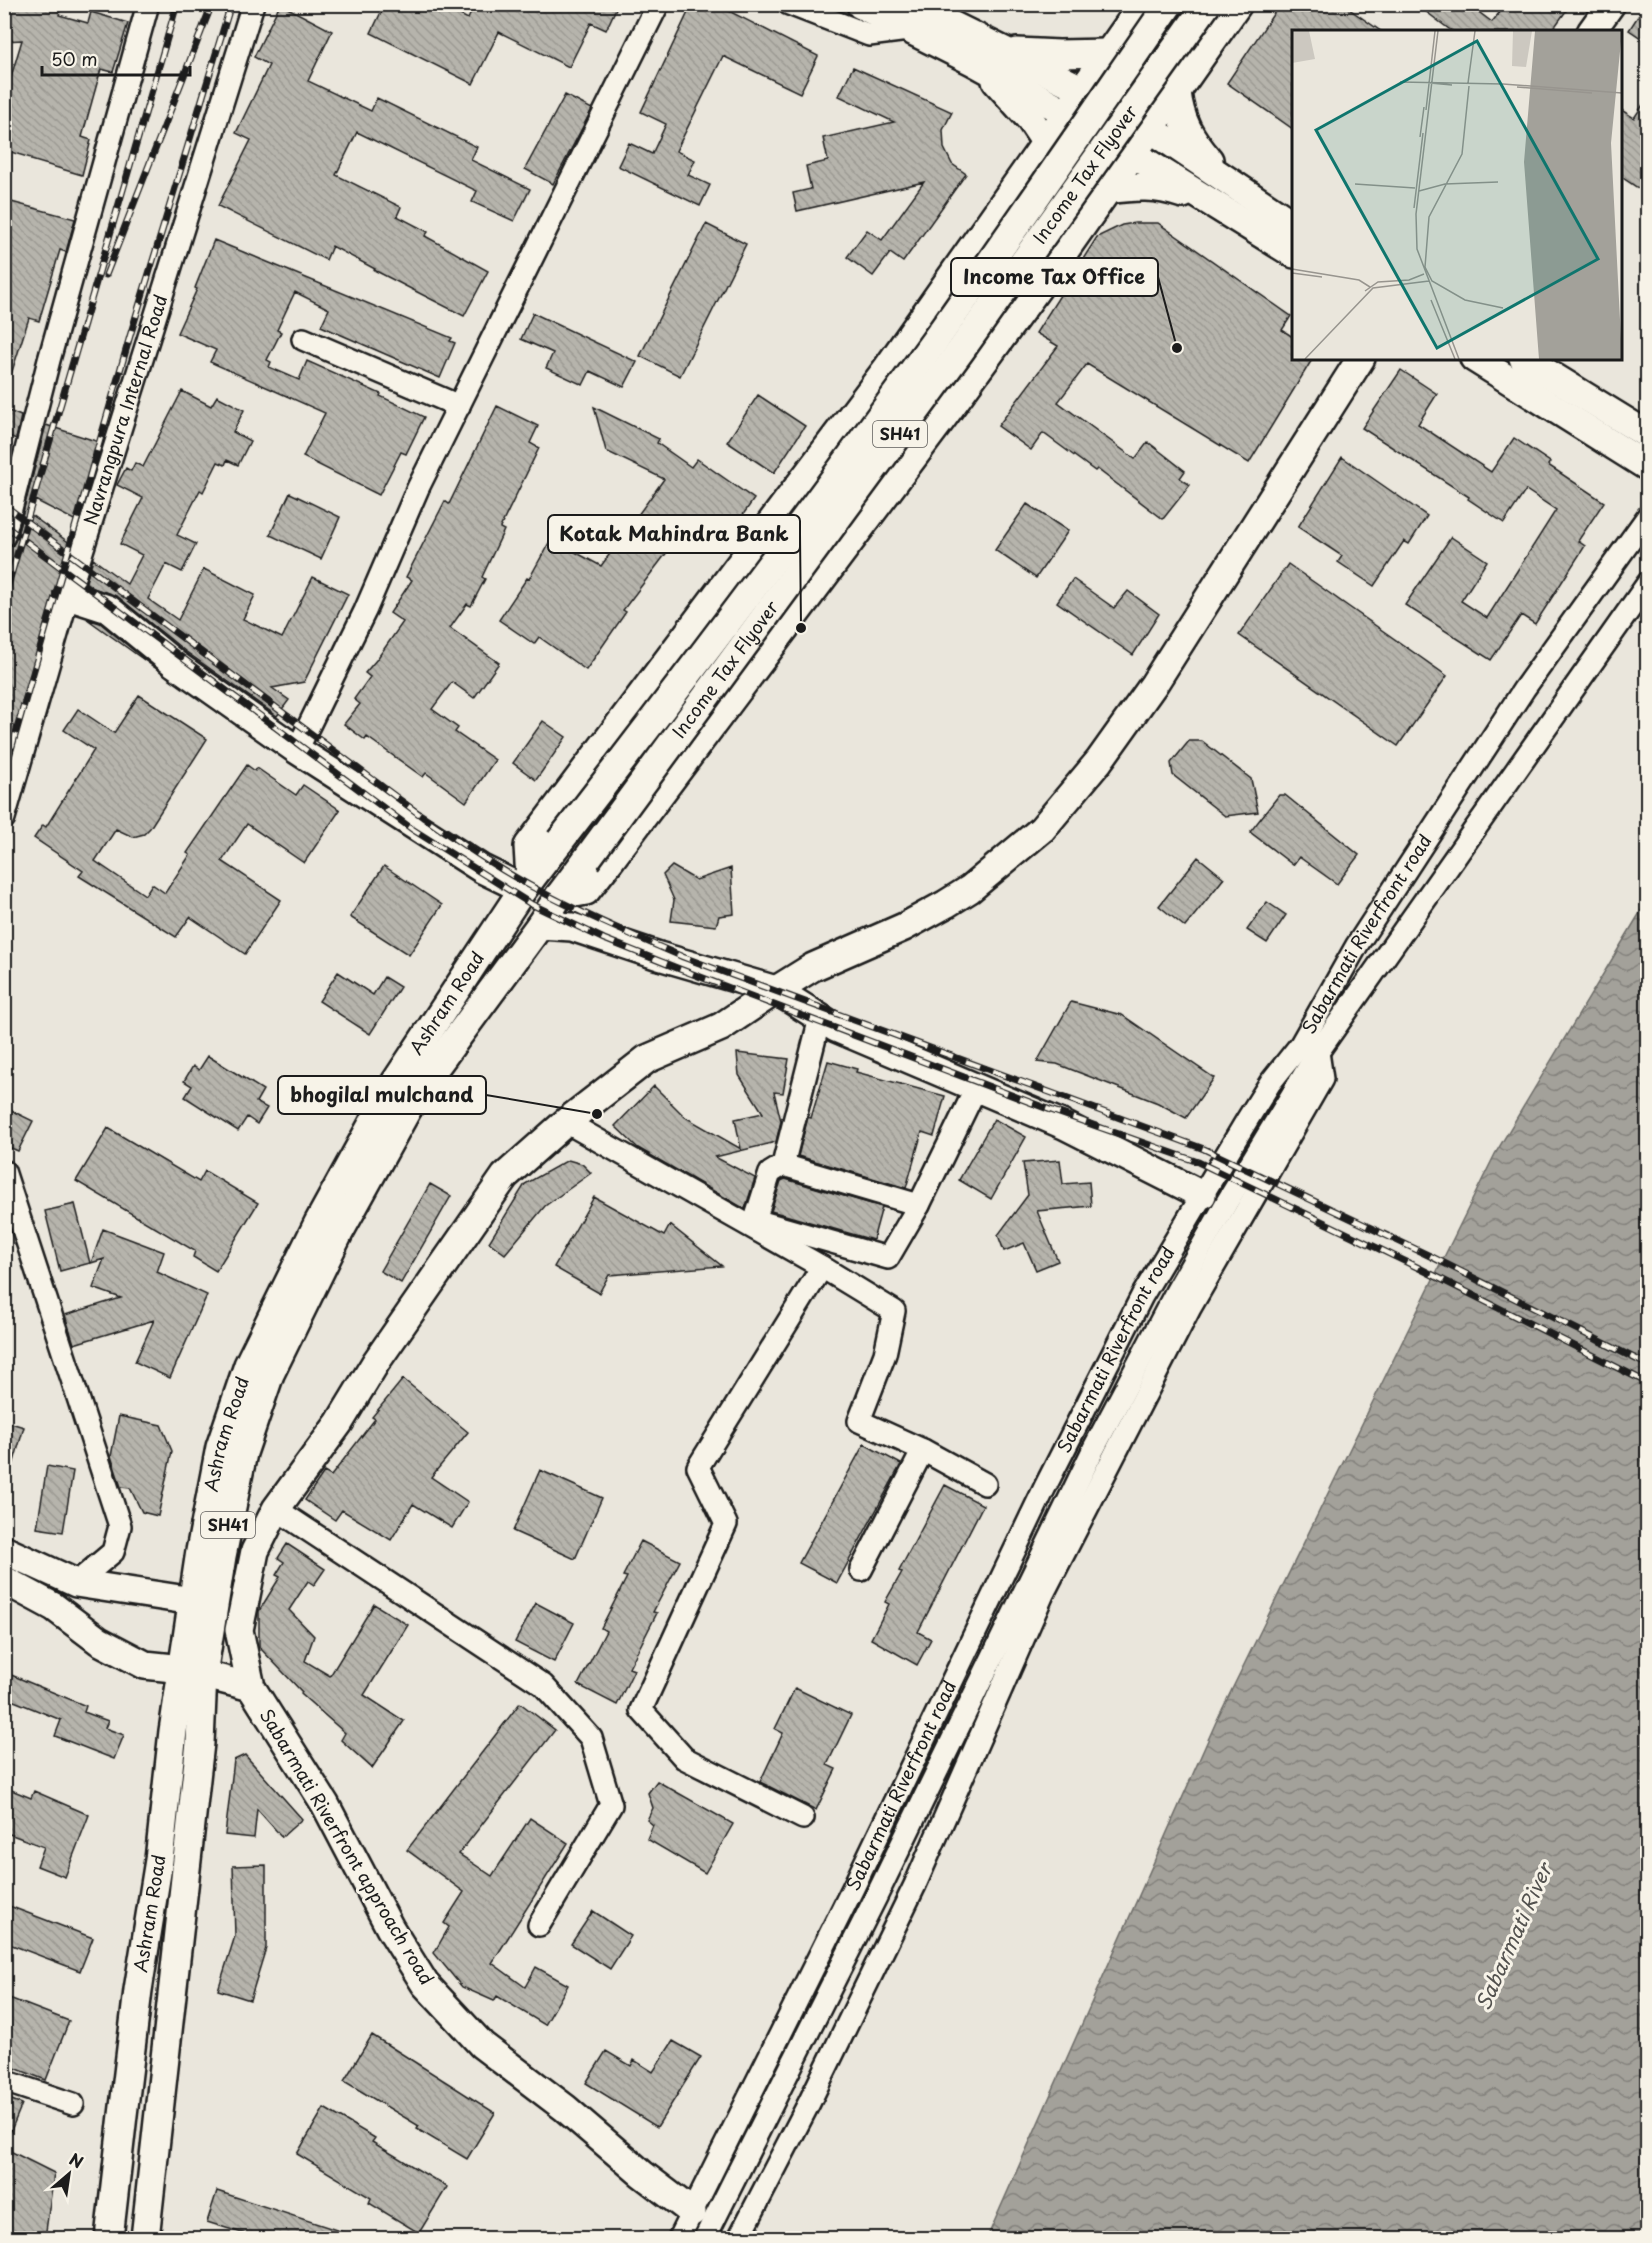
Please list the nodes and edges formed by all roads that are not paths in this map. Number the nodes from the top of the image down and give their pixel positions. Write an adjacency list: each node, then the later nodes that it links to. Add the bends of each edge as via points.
1 (148, 4): 34 (street)
2 (253, 4): 36 (street, Navrangpura Internal Road)
3 (658, 4): 30 (street)
4 (789, 4): 11 (street, via 869,35)
5 (1143, 4): 13 (main road)
6 (1169, 4): 39 (main road, Income Tax Flyover, bridge, via 850,458)
7 (1207, 4): 40 (main road, Income Tax Flyover / SH41, bridge, via 961,350)
8 (1238, 4): 16 (main road)
9 (1611, 4): 12 (main road)
10 (861, 5): 11 (main road)
11 (915, 13): 14 (main road)
12 (1592, 30)
13 (1108, 54): 14 (main road); 15 (main road)
14 (993, 59): 15 (main road); 17 (main road); 19 (main road)
15 (1084, 89): 17 (main road); 18 (main road)
16 (1177, 92): 18 (main road); 21 (main road, via 1181,118 1191,137)
17 (1067, 113): 19 (main road); 20 (main road)
18 (1150, 130): 20 (main road); 21 (main road)
19 (1046, 143): 39 (main road, via 888,367 528,846)
20 (1133, 154): 22 (main road); 23 (main road)
21 (1225, 178): 24 (main road)
22 (1108, 190): 23 (main road, via 1148,185); 40 (main road, via 942,419 586,891)
23 (1212, 204): 25 (main road)
24 (1292, 224)
25 (1292, 253)
26 (303, 339): 30 (street)
27 (1360, 360): 42 (main road, via 1154,684 1099,761 1042,829 970,889 904,927 813,967)
28 (1477, 360): 32 (main road)
29 (1526, 360): 31 (main road)
30 (459, 406): 37 (street)
31 (1647, 435)
32 (1647, 467)
33 (1647, 516): 49 (street, Sabarmati Riverfront road, via 1504,719 1357,945 1301,1044 1270,1083)
34 (6, 529)
35 (1647, 583): 44 (street, Sabarmati Riverfront road)
36 (69, 596): 37 (main road, via 108,609 176,664); 38 (street, Navrangpura Internal Road)
37 (297, 750): 39 (main road, via 482,869)
38 (4, 818)
39 (526, 885): 59 (main road, Ashram Road, via 396,1081 318,1223 248,1365 220,1447)
40 (559, 896): 41 (main road, Ashram Road / SH41)
41 (540, 926): 42 (main road, via 572,927); 59 (main road, Ashram Road / SH41, via 417,1092 339,1233 270,1374 243,1453)
42 (776, 990): 43 (main road); 46 (main road, via 721,1028 647,1059)
43 (820, 1018): 45 (main road); 47 (street)
44 (1318, 1052): 66 (street, Sabarmati Riverfront road, via 1170,1302 1094,1448); 67 (street, via 1323,1080 1190,1308 1043,1594 915,1885)
45 (976, 1088): 49 (main road, via 1064,1125); 50 (street)
46 (566, 1122): 51 (street); 54 (main road, via 505,1176 382,1353 339,1423)
47 (783, 1166): 50 (street); 50 (street, via 770,1173 755,1220 888,1258)
48 (4, 1171): 58 (street, via 120,1526 113,1552)
49 (1202, 1195): 69 (street, Sabarmati Riverfront road, via 1142,1296 1074,1428 853,1888)
50 (919, 1205)
51 (822, 1267): 52 (street, via 894,1311 885,1354 859,1421); 63 (street, via 698,1467 726,1524 641,1710 684,1758)
52 (923, 1450): 53 (street); 56 (street)
53 (985, 1484)
54 (276, 1509): 60 (main road, via 255,1551); 64 (street, via 543,1685 591,1738 611,1805)
55 (4, 1550): 58 (main road)
56 (861, 1570)
57 (4, 1580): 61 (main road, via 54,1607 99,1641 145,1665)
58 (76, 1583): 59 (main road)
59 (204, 1601): 60 (main road); 61 (main road, Ashram Road)
60 (243, 1606): 62 (main road, via 239,1630)
61 (193, 1671): 62 (main road); 70 (main road, Ashram Road, via 173,1731); 71 (main road, Ashram Road, via 200,1743)
62 (251, 1687): 69 (main road, Sabarmati Riverfront approach road, via 325,1804 390,1928 425,1984 482,2045 566,2108)
63 (803, 1818)
64 (539, 1925)
65 (4, 2081): 68 (street)
66 (781, 2088): 67 (street); 69 (street, Sabarmati Riverfront road)
67 (809, 2103): 73 (street)
68 (73, 2104)
69 (703, 2225): 72 (street, Sabarmati Riverfront road)
70 (109, 2238)
71 (145, 2238)
72 (679, 2238)
73 (739, 2238)

